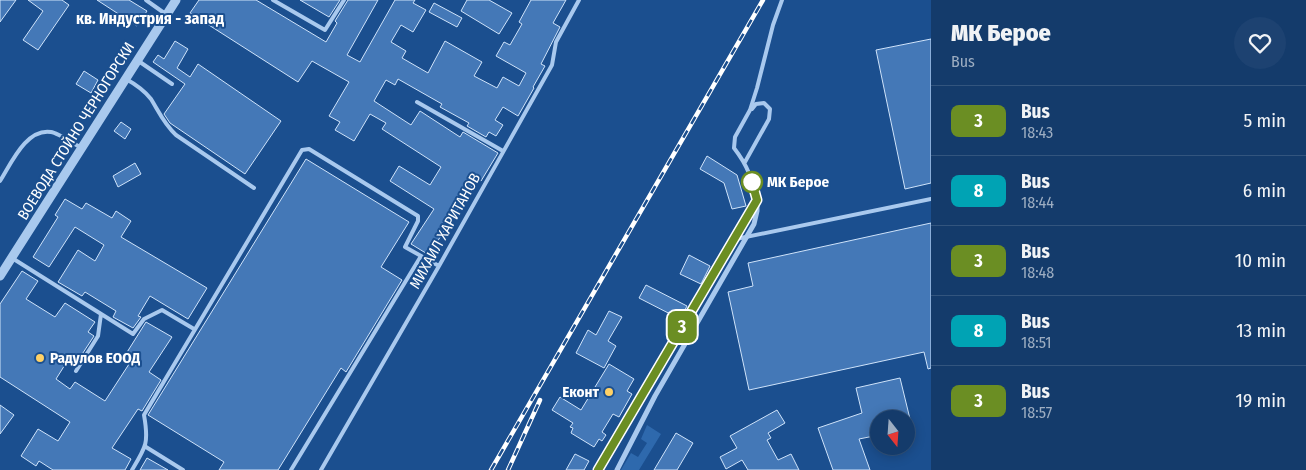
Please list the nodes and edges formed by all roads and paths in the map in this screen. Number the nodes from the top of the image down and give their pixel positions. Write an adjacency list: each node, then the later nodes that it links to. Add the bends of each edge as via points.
1 (146, 0): 7 (lane)
2 (176, 0): 7 (street, ВОЕВОДА СТОЙНО ЧЕРНОГОРСКИ)
3 (273, 0): 4 (lane, via 325,30)
4 (344, 0)
5 (579, 0): 14 (lane, МИХАИЛ ХАРИТАНОВ, via 556,42 552,64)
6 (782, 0): 12 (lane)
7 (167, 15): 8 (street, ВОЕВОДА СТОЙНО ЧЕРНОГОРСКИ)
8 (137, 60): 9 (street, ВОЕВОДА СТОЙНО ЧЕРНОГОРСКИ); 10 (lane)
9 (126, 78): 13 (street, ВОЕВОДА СТОЙНО ЧЕРНОГОРСКИ); 17 (lane, via 150,98 167,127 176,135)
10 (172, 84)
11 (417, 102): 14 (lane)
12 (750, 110): 15 (lane, via 735,137 734,148); 15 (lane, via 756,104 764,103 770,109 769,119)
13 (82, 148): 16 (lane, via 52,132 39,132 27,140); 23 (street, ВОЕВОДА СТОЙНО ЧЕРНОГОРСКИ)
14 (503, 151): 24 (lane, МИХАИЛ ХАРИТАНОВ)
15 (745, 162): 19 (lane)
16 (0, 181)
17 (254, 188)
18 (931, 199): 20 (lane)
19 (757, 200): 20 (street, via 754,224); 21 (street)
20 (746, 237): 21 (lane); 30 (street)
21 (736, 239): 29 (street)
22 (421, 256): 24 (lane); 27 (lane, via 405,247 418,216 306,148); 35 (lane)
23 (12, 258): 25 (street, ВОЕВОДА СТОЙНО ЧЕРНОГОРСКИ); 26 (lane)
24 (439, 266): 36 (lane, МИХАИЛ ХАРИТАНОВ)
25 (0, 276)
26 (101, 314): 27 (lane, via 133,334 144,318 162,310); 28 (lane, via 98,336)
27 (194, 329): 31 (lane, via 144,415)
28 (76, 372)
29 (644, 391): 30 (street); 32 (street)
30 (655, 396): 37 (street)
31 (146, 447): 33 (lane); 34 (lane)
32 (599, 469)
33 (132, 470)
34 (183, 470)
35 (291, 470)
36 (321, 470)
37 (616, 470)

